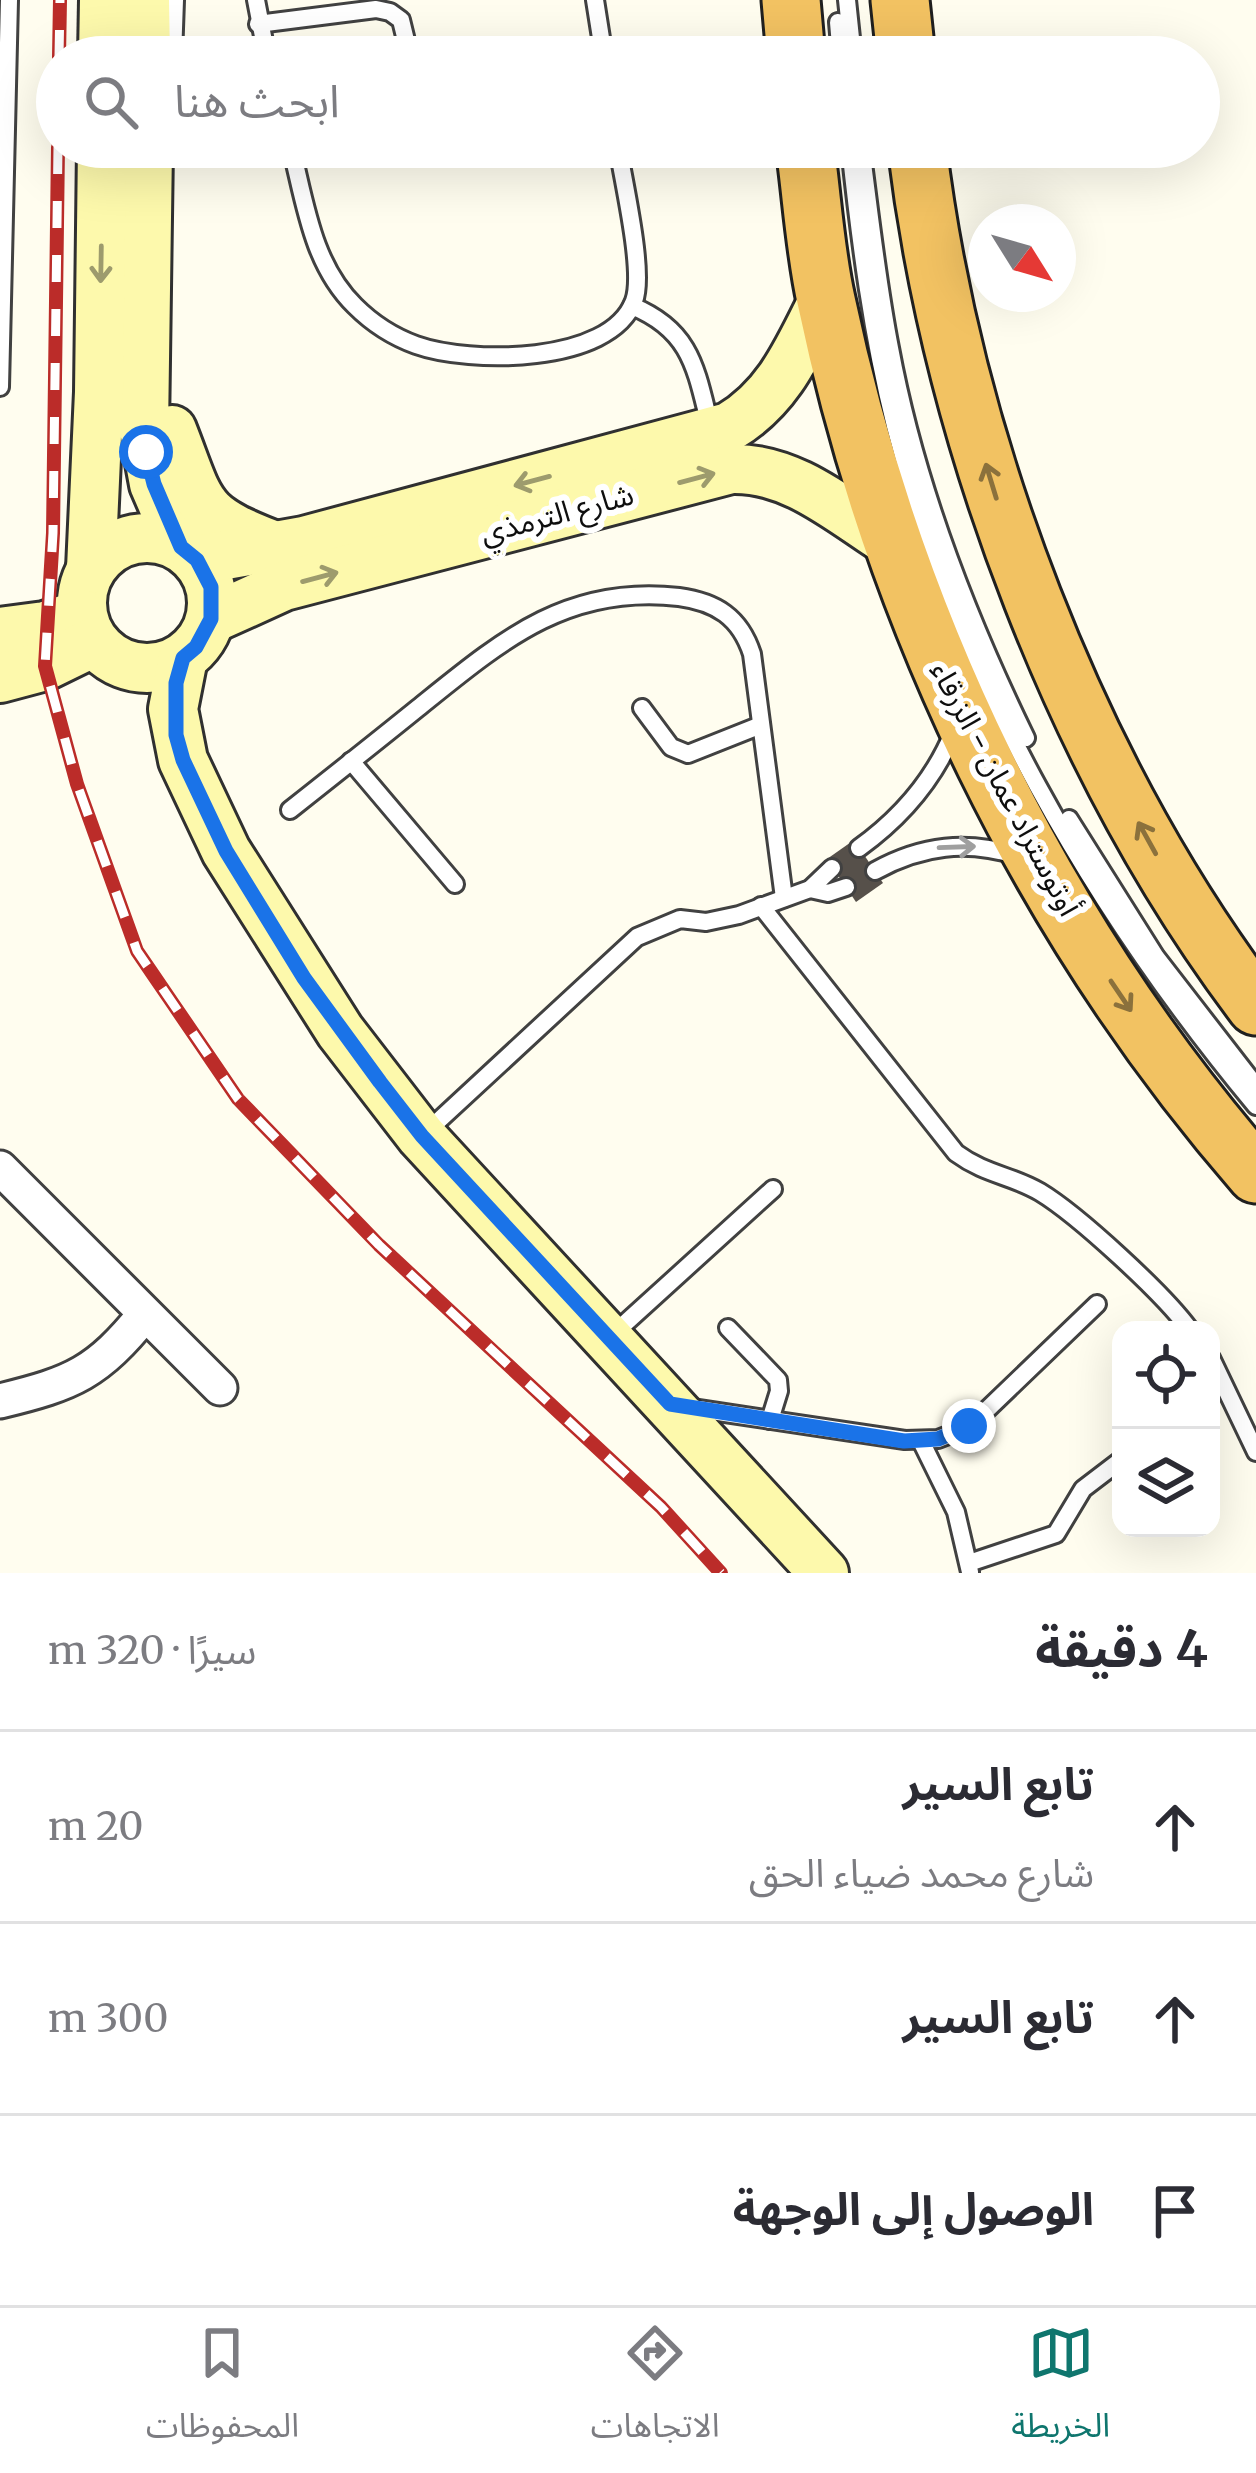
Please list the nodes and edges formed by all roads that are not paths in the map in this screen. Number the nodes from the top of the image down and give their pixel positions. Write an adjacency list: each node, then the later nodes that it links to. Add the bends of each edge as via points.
1 (9, 0): 33 (lane)
2 (104, 0): 12 (main road)
3 (145, 0): 13 (main road)
4 (175, 0): 14 (lane)
5 (256, 0): 11 (lane)
6 (596, 0): 17 (lane)
7 (791, 0): 18 (highway)
8 (836, 0): 19 (lane)
9 (847, 0): 20 (lane)
10 (900, 0): 21 (highway)
11 (258, 24): 15 (lane); 16 (lane, via 383,10 401,20)
12 (103, 36)
13 (146, 36)
14 (174, 36)
15 (261, 36)
16 (405, 36)
17 (601, 36)
18 (794, 36)
19 (839, 36)
20 (851, 36)
21 (904, 36)
22 (134, 168): 39 (main road, one-way to 39, via 99,392)
23 (138, 168): 32 (main road)
24 (296, 168): 31 (lane, via 327,270 356,307 394,335 439,351 535,355 605,332)
25 (621, 168): 31 (lane, via 638,278)
26 (808, 168): 30 (highway, أوتوستراد عمان - الزرقاء)
27 (852, 168): 60 (lane, via 891,410 966,636 1099,895)
28 (864, 168): 59 (lane, via 890,350 933,511 980,636 1111,890)
29 (921, 168): 58 (highway, one-way to 29, via 1133,812 1029,588 952,341)
30 (825, 297): 34 (main road, شارع الترمذي, via 772,393); 35 (highway, أوتوستراد عمان - الزرقاء)
31 (632, 306): 34 (lane, via 686,345)
32 (143, 377): 36 (main road, via 203,505 237,532); 37 (main road, via 149,469)
33 (0, 387)
34 (712, 434): 36 (main road, شارع الترمذي, one-way to 36)
35 (893, 544): 38 (main road, شارع الترمذي, one-way to 35, via 284,586 731,470 790,479); 44 (highway, أوتوستراد عمان - الزرقاء)
36 (278, 547): 37 (main road, شارع الترمذي)
37 (189, 553): 38 (main road, via 211,587); 39 (main road, via 165,540 132,539 102,556)
38 (211, 619): 41 (main road)
39 (97, 622): 40 (main road); 41 (main road, via 153,668); 42 (main road, via 45,666); 46 (main road)
40 (0, 632)
41 (183, 658): 46 (main road, via 173,709)
42 (0, 678)
43 (642, 708): 45 (lane, via 671,747 688,754)
44 (961, 713): 49 (lane, via 929,779); 50 (highway, أوتوستراد عمان - الزرقاء)
45 (761, 725): 47 (lane, via 752,654 731,617 706,602 636,595 581,603 530,624); 56 (lane)
46 (183, 760): 61 (main road, via 226,851 304,978)
47 (351, 761): 48 (lane); 53 (lane)
48 (290, 811)
49 (859, 848)
50 (1040, 866): 52 (lane, one-way to 50, via 957,845); 63 (highway, أوتوستراد عمان - الزرقاء, one-way to 63, via 1164,1060)
51 (832, 868): 55 (lane)
52 (875, 871)
53 (455, 884)
54 (846, 887): 55 (lane)
55 (810, 889): 56 (lane)
56 (784, 898): 57 (lane)
57 (761, 906): 61 (lane, via 717,921 664,922 637,937); 67 (lane, via 956,1153 1067,1210)
58 (1256, 1006)
59 (1256, 1086)
60 (1256, 1106)
61 (422, 1136): 69 (main road)
62 (0, 1168): 66 (street)
63 (1256, 1174)
64 (773, 1189): 69 (lane)
65 (1097, 1304): 75 (lane, via 983,1417)
66 (146, 1314): 71 (street); 72 (street, via 82,1376)
67 (1181, 1321)
68 (728, 1328): 74 (lane, via 778,1380)
69 (609, 1337): 73 (main road)
70 (1220, 1377): 76 (lane)
71 (220, 1388)
72 (0, 1401)
73 (670, 1404): 74 (lane); 79 (main road)
74 (770, 1420): 75 (lane)
75 (921, 1442): 78 (lane, via 956,1512)
76 (1256, 1452)
77 (1112, 1467): 78 (lane, via 1082,1489 1056,1534)
78 (969, 1568)
79 (824, 1573)

